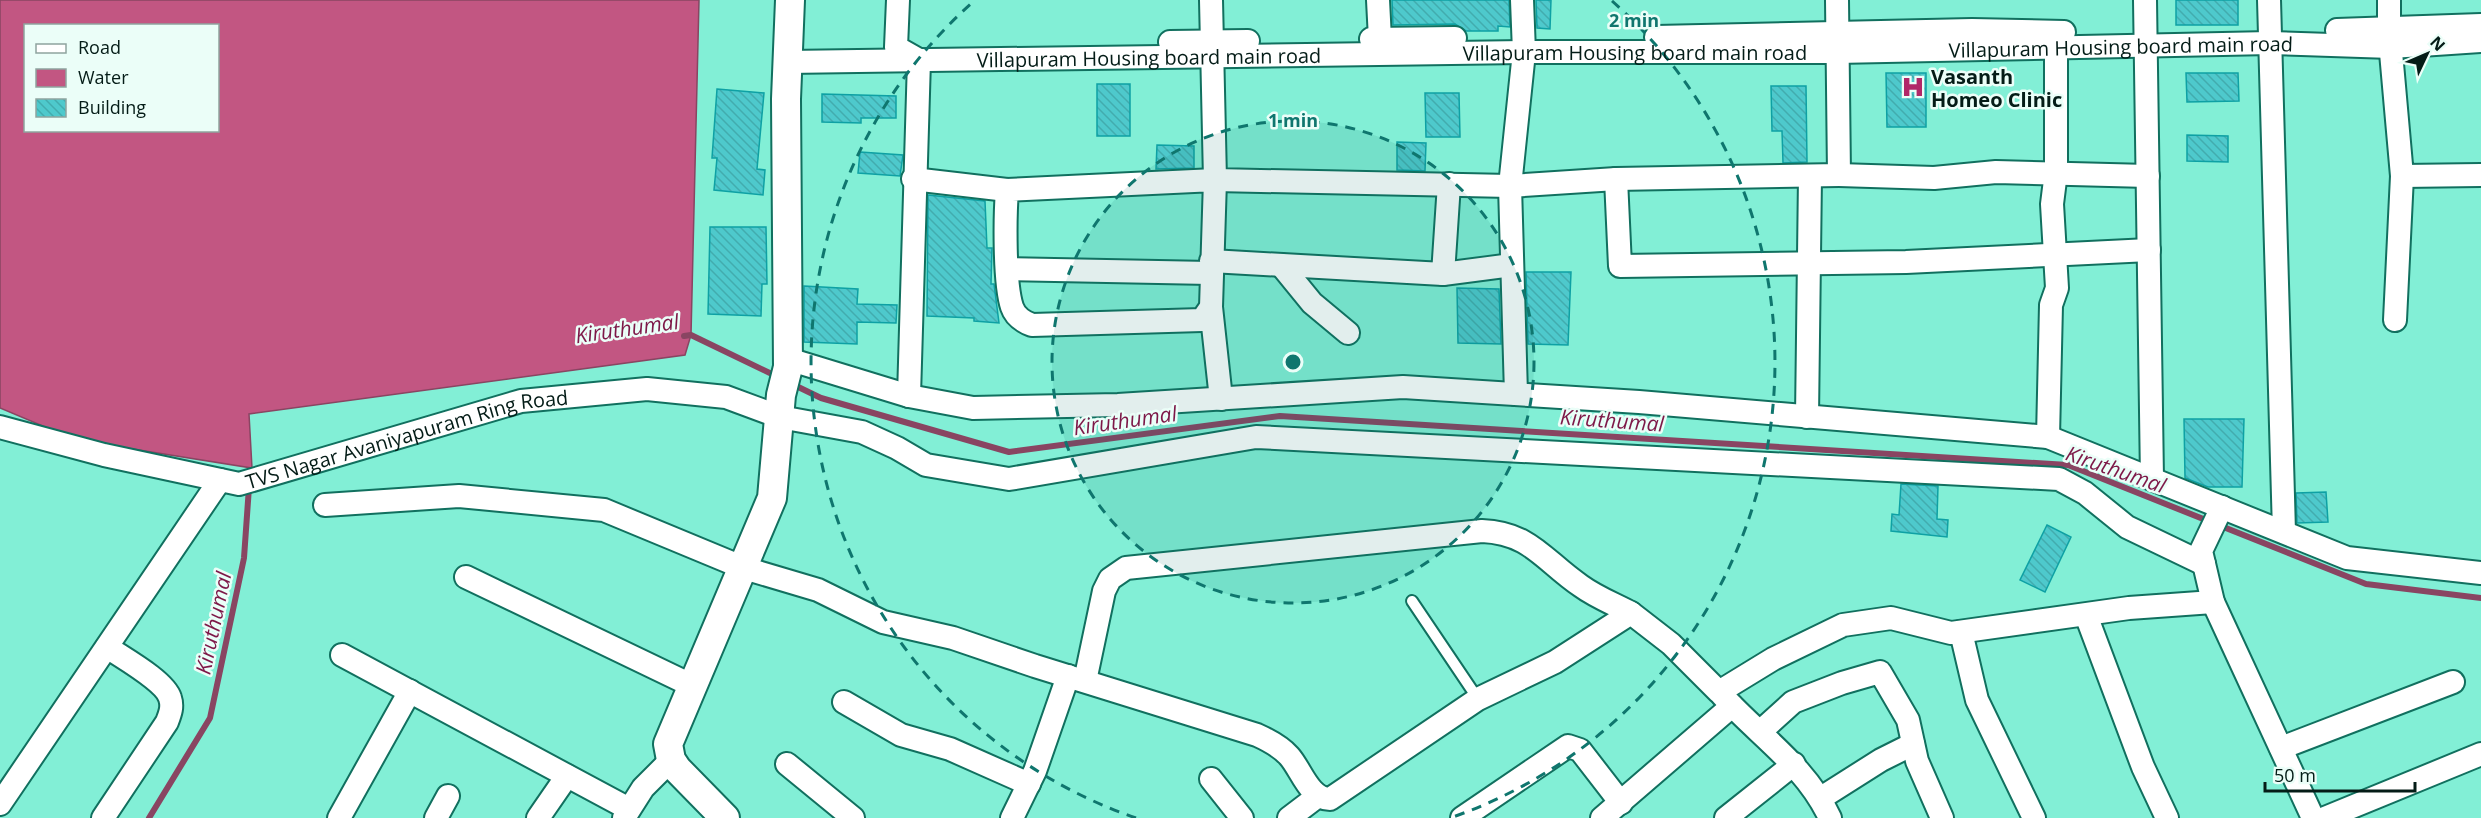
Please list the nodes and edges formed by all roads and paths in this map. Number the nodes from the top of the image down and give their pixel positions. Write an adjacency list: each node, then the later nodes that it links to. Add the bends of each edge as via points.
1 (790, 0): 21 (street)
2 (898, 0): 18 (street)
3 (1211, 0): 20 (street)
4 (1378, 0): 14 (street)
5 (1522, 0): 17 (street)
6 (1837, 0): 16 (street)
7 (2145, 0): 11 (street)
8 (2269, 0): 12 (street)
9 (2390, 0): 13 (street)
10 (2481, 25): 13 (street)
11 (2146, 37): 12 (street, Villapuram Housing board main road); 16 (street, Villapuram Housing board main road, via 1972,30); 19 (street, Villapuram Housing board main road); 27 (street)
12 (2270, 37): 13 (street, Villapuram Housing board main road); 58 (street)
13 (2390, 38): 15 (street, Villapuram Housing board main road); 28 (street)
14 (1380, 39): 17 (street, Villapuram Housing board main road); 20 (street, Villapuram Housing board main road)
15 (2481, 41)
16 (1838, 42): 17 (street, Villapuram Housing board main road); 19 (street, Villapuram Housing board main road); 24 (street)
17 (1523, 46): 20 (street, Villapuram Housing board main road); 33 (street)
18 (896, 47): 20 (street, Villapuram Housing board main road); 21 (street, Villapuram Housing board main road); 22 (street)
19 (2056, 47): 23 (street)
20 (1212, 48): 22 (street, Villapuram Housing board main road); 31 (street)
21 (788, 54): 22 (street, Villapuram Housing board main road); 46 (street)
22 (919, 60): 29 (street)
23 (2056, 172): 24 (street, via 1934,178); 27 (street); 36 (street, via 2052,204)
24 (1839, 175): 26 (street)
25 (2481, 175): 28 (street)
26 (1810, 176): 30 (street); 37 (street)
27 (2148, 176): 35 (street)
28 (2402, 176): 44 (street)
29 (913, 179): 34 (street); 48 (street)
30 (1616, 179): 33 (street); 37 (street, via 1620,266)
31 (1215, 180): 32 (street); 34 (street); 40 (street)
32 (1449, 184): 33 (street); 42 (street)
33 (1510, 186): 39 (street)
34 (1007, 190): 41 (street)
35 (2148, 250): 36 (street); 54 (street)
36 (2054, 255): 37 (street); 53 (street, via 2057,288 2051,305)
37 (1808, 263): 51 (street)
38 (1281, 265): 40 (street); 42 (street); 45 (street, via 1312,303)
39 (1512, 265): 42 (street); 47 (street)
40 (1211, 267): 41 (street); 43 (street)
41 (1008, 269): 43 (street, via 1012,307 1023,322 1032,325 1196,322)
42 (1443, 274)
43 (1211, 307): 49 (street)
44 (2395, 320)
45 (1348, 333)
46 (788, 363): 48 (street); 50 (street)
47 (1516, 394): 49 (street, via 1403,387); 51 (street)
48 (909, 396): 49 (street, via 973,408)
49 (1221, 399)
50 (781, 406): 55 (street, TVS Nagar Avaniyapuram Ring Road, via 647,389 521,401); 59 (street, TVS Nagar Avaniyapuram Ring Road, via 862,432 926,465 1009,479 1256,437 2059,478 2127,526); 60 (street, via 772,498)
51 (1807, 417): 53 (street)
52 (0, 427): 55 (street, TVS Nagar Avaniyapuram Ring Road, via 104,455)
53 (2048, 437): 54 (street)
54 (2152, 479): 57 (street)
55 (238, 482): 68 (street)
56 (325, 505): 60 (street, via 459,496 603,510)
57 (2220, 512): 58 (street); 59 (street)
58 (2284, 532): 61 (street, via 2348,558)
59 (2203, 557): 64 (street)
60 (744, 568): 70 (street, via 818,590 883,622 953,638); 72 (street)
61 (2481, 573)
62 (466, 577): 72 (street)
63 (1412, 601): 74 (lane)
64 (2213, 602): 66 (street); 79 (street)
65 (1631, 613): 70 (street, via 1582,587 1532,546 1503,532 1126,568 1110,579 1104,591); 74 (street, via 1555,662); 75 (street, via 1671,644)
66 (2085, 615): 67 (street); 107 (street)
67 (1961, 632): 75 (street, via 1891,618 1843,625 1773,659); 106 (street, via 1977,700)
68 (107, 647): 90 (street); 93 (street, via 162,686 170,697 172,710)
69 (342, 655): 73 (street)
70 (1076, 679): 86 (street); 88 (street, via 1257,735 1290,756)
71 (2453, 682): 79 (street)
72 (693, 686): 81 (street, via 668,744)
73 (410, 691): 84 (street); 94 (street)
74 (1478, 699): 88 (street, via 1330,799)
75 (1725, 699): 77 (street); 89 (street)
76 (844, 702): 86 (street, via 901,735 950,749)
77 (1761, 731): 78 (street, via 1793,702 1880,672 1908,720); 83 (street)
78 (1913, 744): 91 (street, via 1881,760); 105 (street)
79 (2281, 748): 108 (street)
80 (2481, 754): 109 (street)
81 (671, 760): 92 (street, via 642,788); 97 (street)
82 (786, 764): 98 (street)
83 (1794, 764): 91 (street); 104 (street)
84 (567, 776): 92 (street); 96 (street)
85 (1211, 779): 100 (street)
86 (1029, 784): 99 (street)
87 (448, 796): 95 (street)
88 (1318, 796): 101 (street)
89 (1621, 803): 102 (street, via 1580,750 1568,746); 103 (street)
90 (0, 804)
91 (1826, 808)
92 (626, 813)
93 (104, 818)
94 (339, 818)
95 (436, 818)
96 (538, 818)
97 (725, 818)
98 (853, 818)
99 (1012, 818)
100 (1242, 818)
101 (1289, 818)
102 (1462, 818)
103 (1602, 818)
104 (1726, 818)
105 (1942, 818)
106 (2034, 818)
107 (2166, 818)
108 (2313, 818)
109 (2325, 818)

